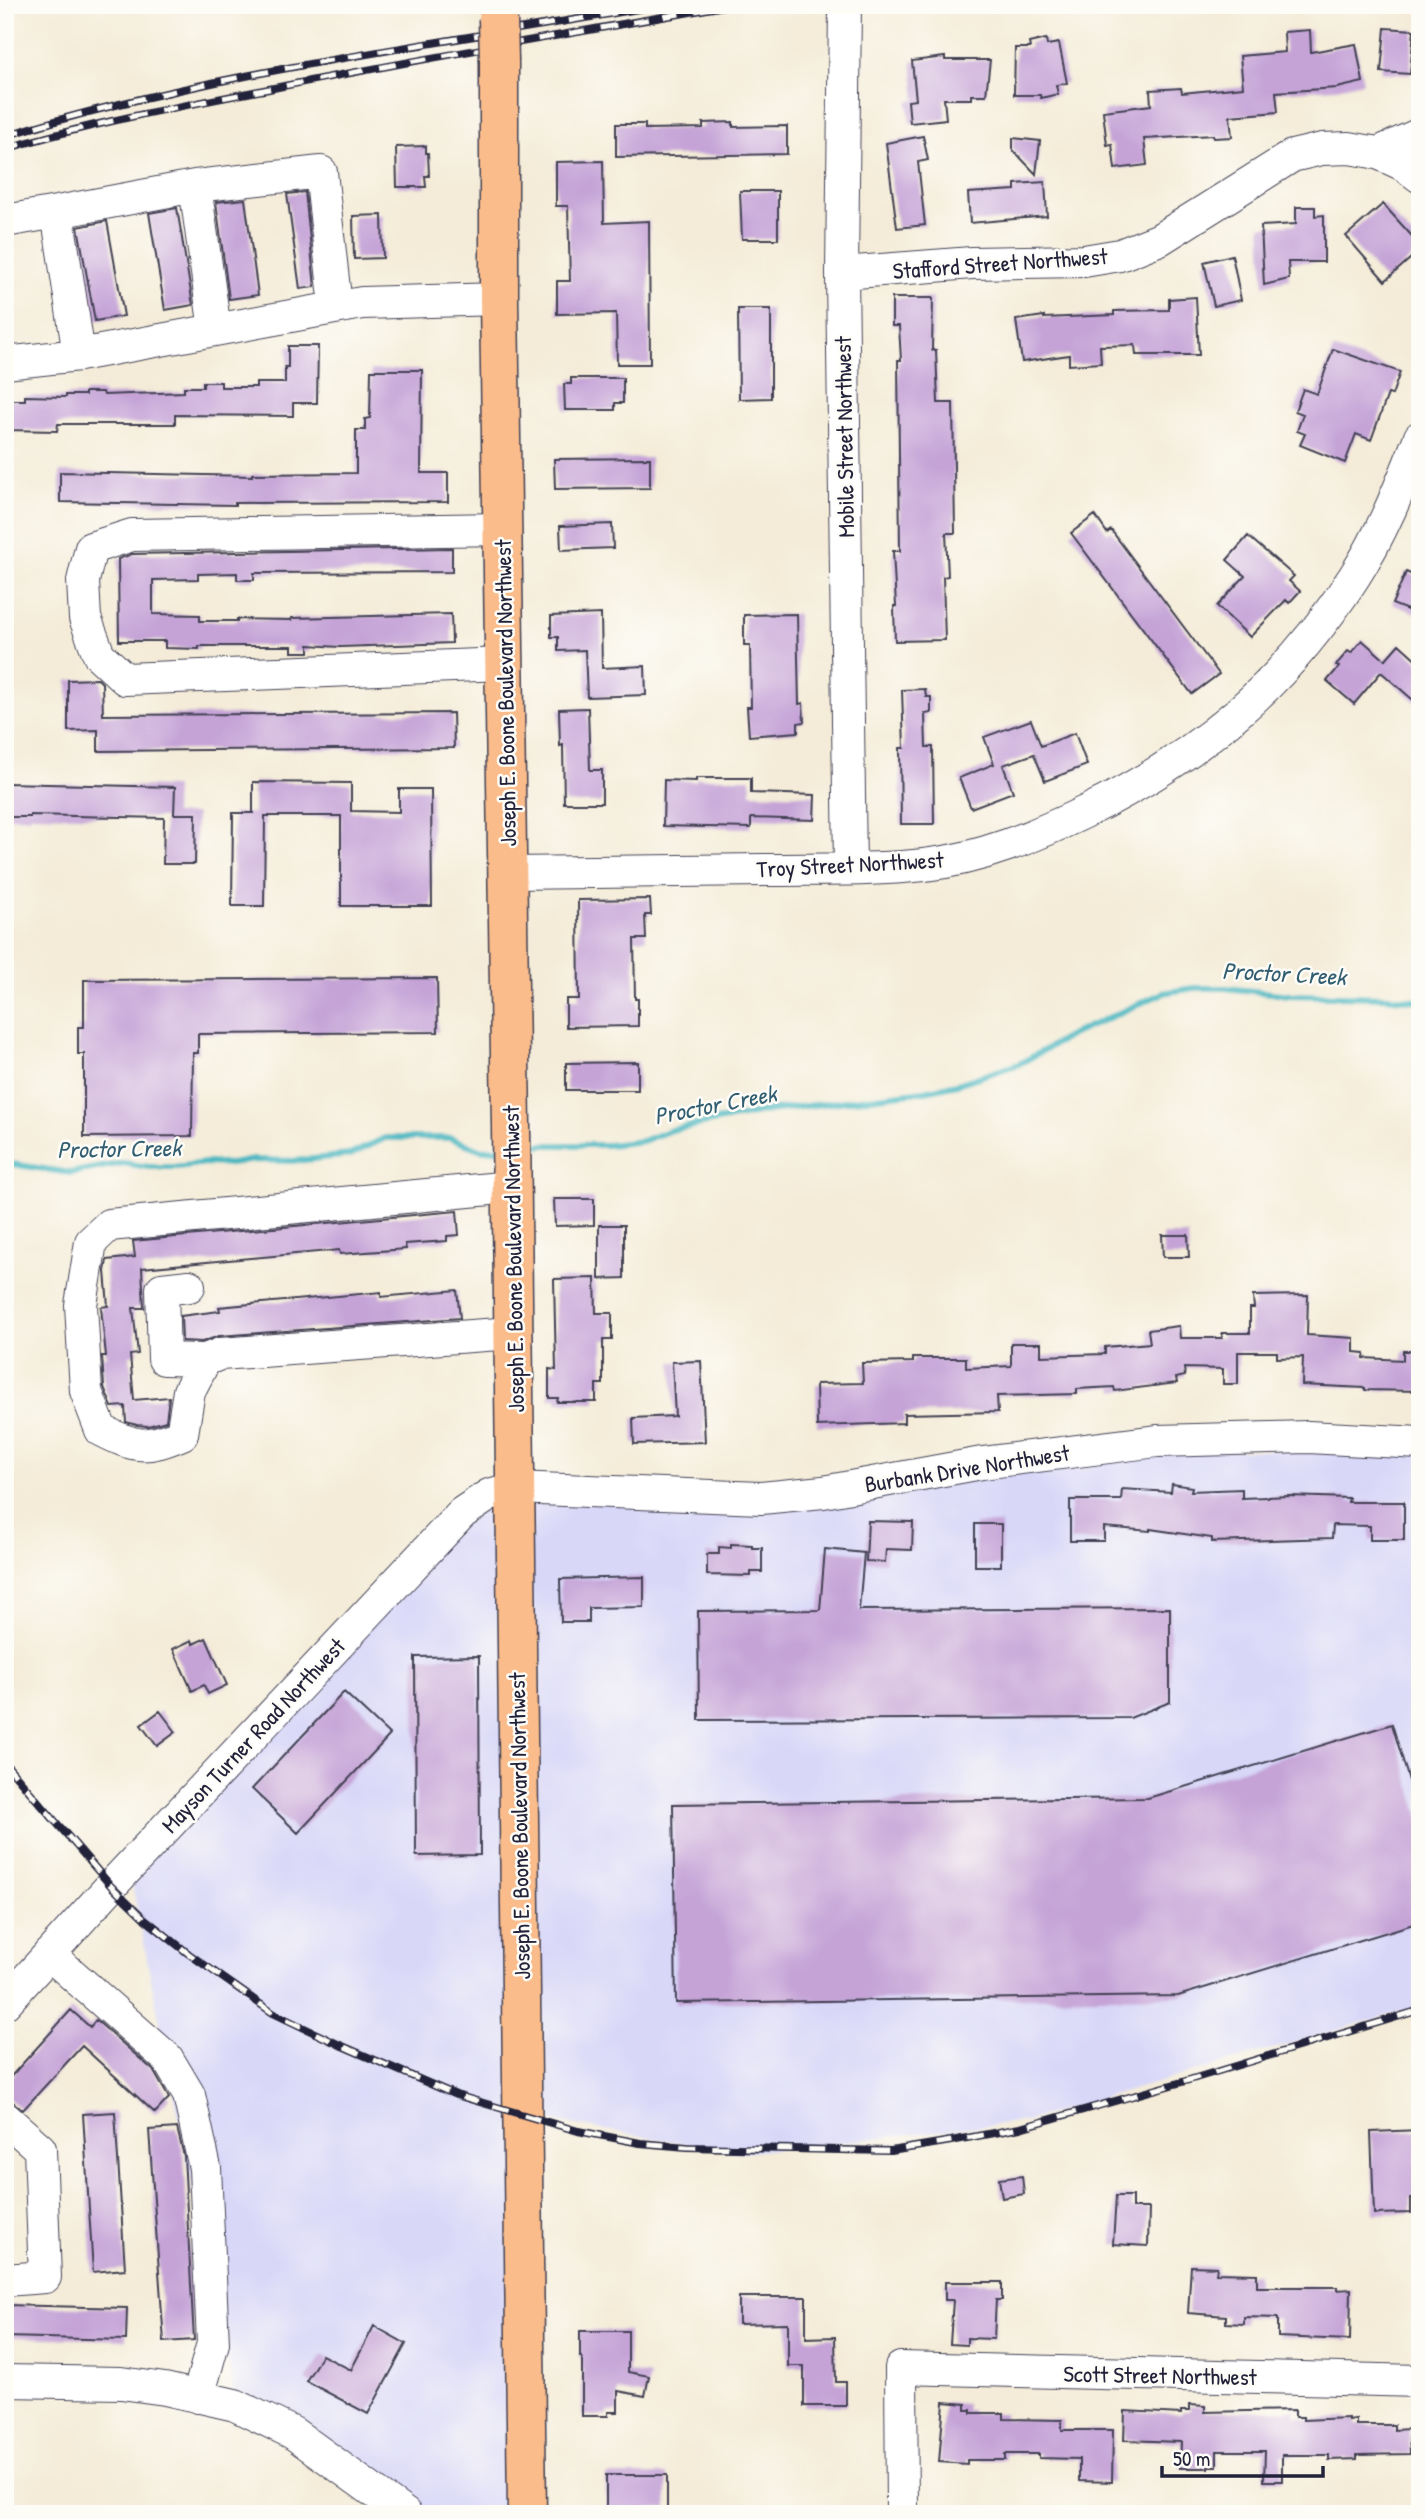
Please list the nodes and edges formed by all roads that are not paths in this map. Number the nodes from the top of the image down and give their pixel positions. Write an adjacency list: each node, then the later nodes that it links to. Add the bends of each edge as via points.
1 (845, 5): 9 (street, Mobile Street Northwest)
2 (498, 12): 10 (main road, Joseph E. Boone Boulevard Northwest, bridge)
3 (1420, 134): 4 (street)
4 (1378, 153): 5 (street); 9 (street, Stafford Street Northwest, via 1336,148 1292,156 1160,239 1120,255 1084,261 972,263)
5 (1420, 177)
6 (195, 186): 7 (street); 11 (street, via 321,172); 12 (street)
7 (57, 212): 8 (street); 13 (street)
8 (5, 221)
9 (842, 273): 18 (street, Mobile Street Northwest)
10 (499, 299): 11 (street); 16 (main road, Joseph E. Boone Boulevard Northwest)
11 (336, 307): 12 (street)
12 (215, 330): 13 (street)
13 (79, 355): 14 (street)
14 (5, 363)
15 (1420, 437): 18 (street, Troy Street Northwest, via 1395,501 1355,576 1306,644 1256,698 1199,746 1138,786 1049,830 993,850 925,865)
16 (502, 529): 17 (main road, Joseph E. Boone Boulevard Northwest); 17 (street, via 132,535 90,548 83,581 85,618 99,655 125,679)
17 (505, 664): 19 (main road, Joseph E. Boone Boulevard Northwest)
18 (850, 869): 19 (street, Troy Street Northwest)
19 (508, 873): 20 (main road, Joseph E. Boone Boulevard Northwest)
20 (512, 1177): 22 (main road, Joseph E. Boone Boulevard Northwest); 23 (street, via 110,1225 90,1242 81,1306 86,1391 101,1430 128,1444 156,1444 182,1434 189,1391)
21 (189, 1286): 23 (street, via 162,1289 164,1359)
22 (513, 1333): 23 (street, via 220,1354); 25 (main road, Joseph E. Boone Boulevard Northwest)
23 (205, 1360)
24 (1420, 1443): 25 (street, Burbank Drive Northwest, via 1307,1437 1157,1441 982,1462 823,1492 761,1498)
25 (515, 1488): 26 (street, Mayson Turner Road Northwest, via 489,1495 462,1513); 34 (main road, Joseph E. Boone Boulevard Northwest)
26 (50, 1954): 27 (street, Mayson Turner Road Northwest); 32 (street, via 167,2059 188,2095 205,2168 213,2343)
27 (5, 2003)
28 (5, 2118): 29 (street, via 40,2149 45,2277)
29 (5, 2280)
30 (5, 2381): 32 (street, via 121,2383)
31 (1420, 2381): 35 (street, Scott Street Northwest, via 901,2368)
32 (198, 2397): 33 (street, via 235,2405 293,2433)
33 (405, 2514)
34 (527, 2514)
35 (902, 2514)

